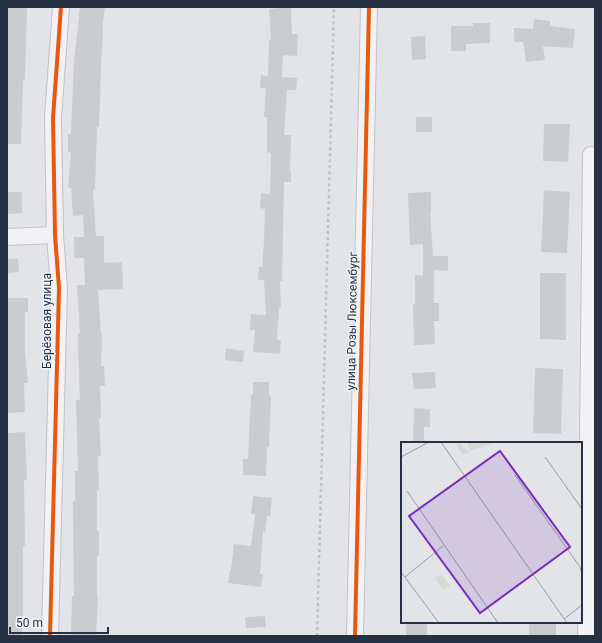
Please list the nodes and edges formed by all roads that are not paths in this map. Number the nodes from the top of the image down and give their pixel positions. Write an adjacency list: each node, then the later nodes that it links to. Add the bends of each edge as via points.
1 (61, 7): 4 (street, Берёзовая улица, via 54,118)
2 (369, 7): 7 (street, улица Розы Люксембург)
3 (591, 155): 8 (street)
4 (55, 235): 5 (street); 6 (street, Берёзовая улица, via 59,288)
5 (7, 237)
6 (50, 636)
7 (355, 636)
8 (586, 636)

